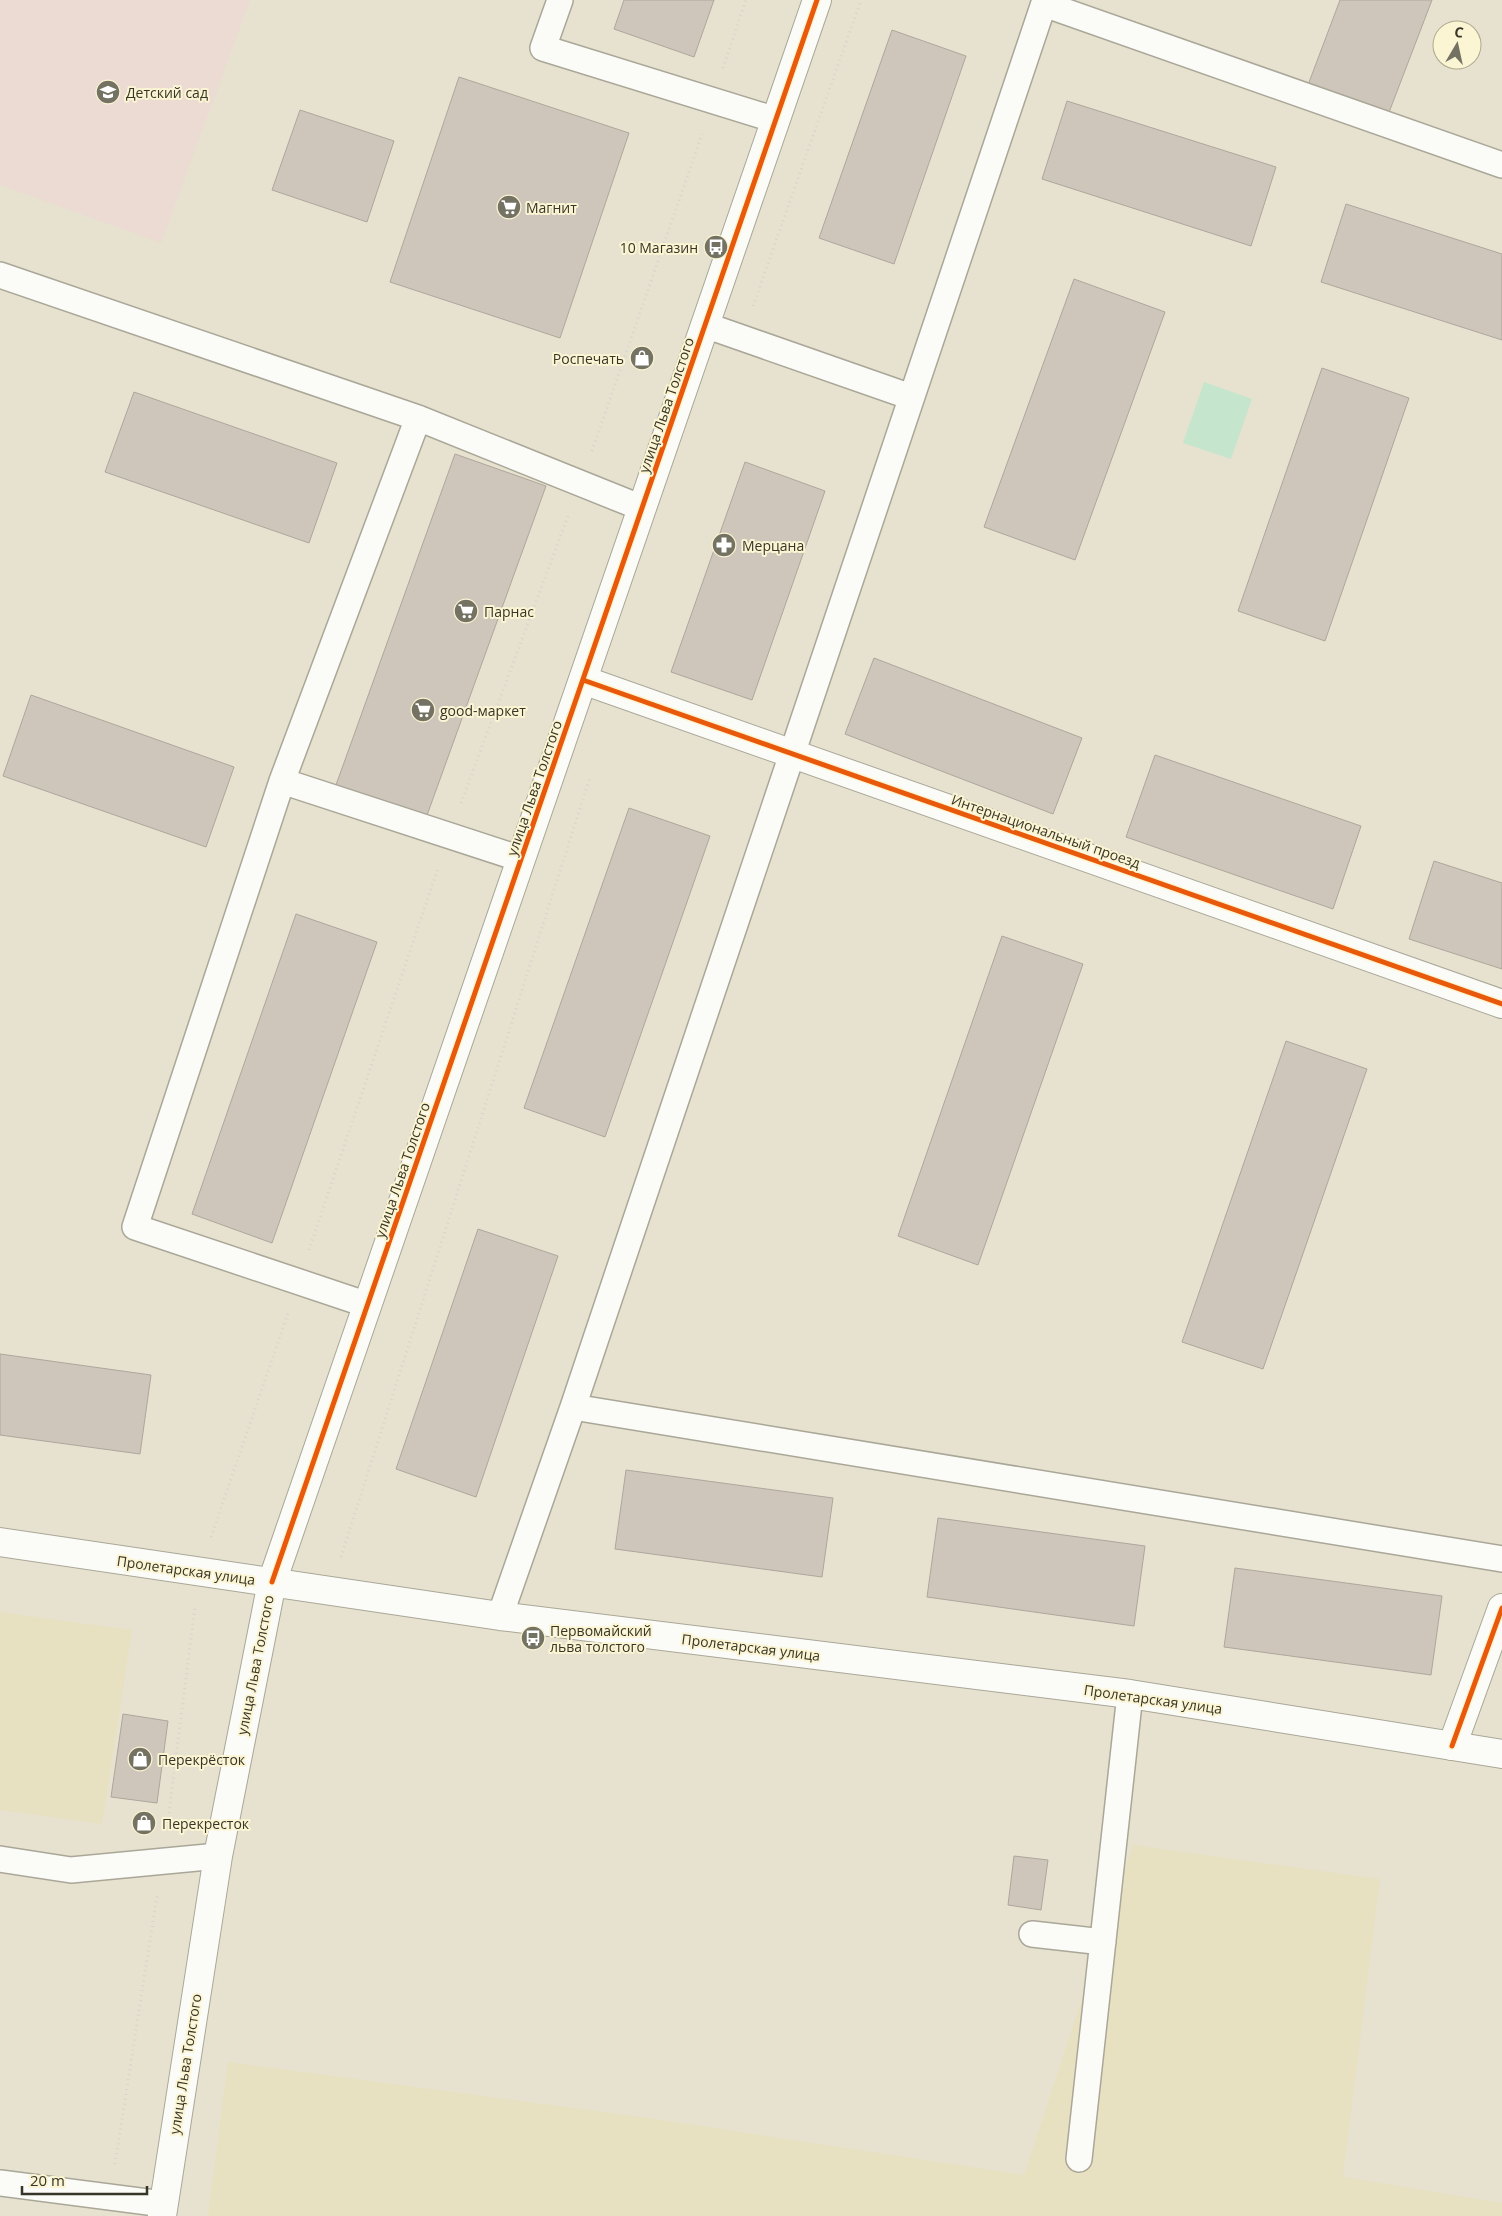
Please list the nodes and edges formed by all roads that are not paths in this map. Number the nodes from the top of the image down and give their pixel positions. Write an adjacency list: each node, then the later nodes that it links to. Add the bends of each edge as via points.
1 (560, 0): 4 (lane, via 543,48)
2 (817, 0): 4 (street, улица Льва Толстого)
3 (1044, 2): 5 (lane); 8 (lane)
4 (776, 120): 7 (street, улица Льва Толстого)
5 (1502, 165)
6 (0, 275): 9 (lane)
7 (705, 326): 8 (lane); 10 (street, улица Льва Толстого)
8 (911, 397): 12 (lane)
9 (418, 418): 10 (lane); 13 (lane)
10 (642, 508): 11 (street, улица Льва Толстого)
11 (583, 680): 12 (street, Интернациональный проезд); 14 (street, улица Льва Толстого)
12 (791, 753): 15 (street, Интернациональный проезд); 17 (lane)
13 (282, 781): 14 (lane); 16 (lane, via 136,1226)
14 (521, 859): 16 (street, улица Льва Толстого)
15 (1502, 1004)
16 (368, 1305): 20 (street, улица Льва Толстого)
17 (573, 1407): 19 (lane); 22 (lane)
18 (0, 1542): 20 (street, Пролетарская улица)
19 (1502, 1559)
20 (272, 1582): 22 (street, Пролетарская улица); 26 (street, улица Льва Толстого)
21 (1502, 1608): 24 (street)
22 (500, 1616): 23 (street, Пролетарская улица)
23 (1130, 1694): 24 (street, Пролетарская улица); 29 (lane)
24 (1452, 1746): 25 (street, Пролетарская улица)
25 (1502, 1754)
26 (218, 1856): 27 (lane, via 71,1870); 32 (street, улица Льва Толстого)
27 (0, 1859)
28 (1032, 1934): 29 (lane)
29 (1103, 1942): 30 (lane)
30 (1080, 2160)
31 (0, 2183): 32 (lane)
32 (162, 2210)

